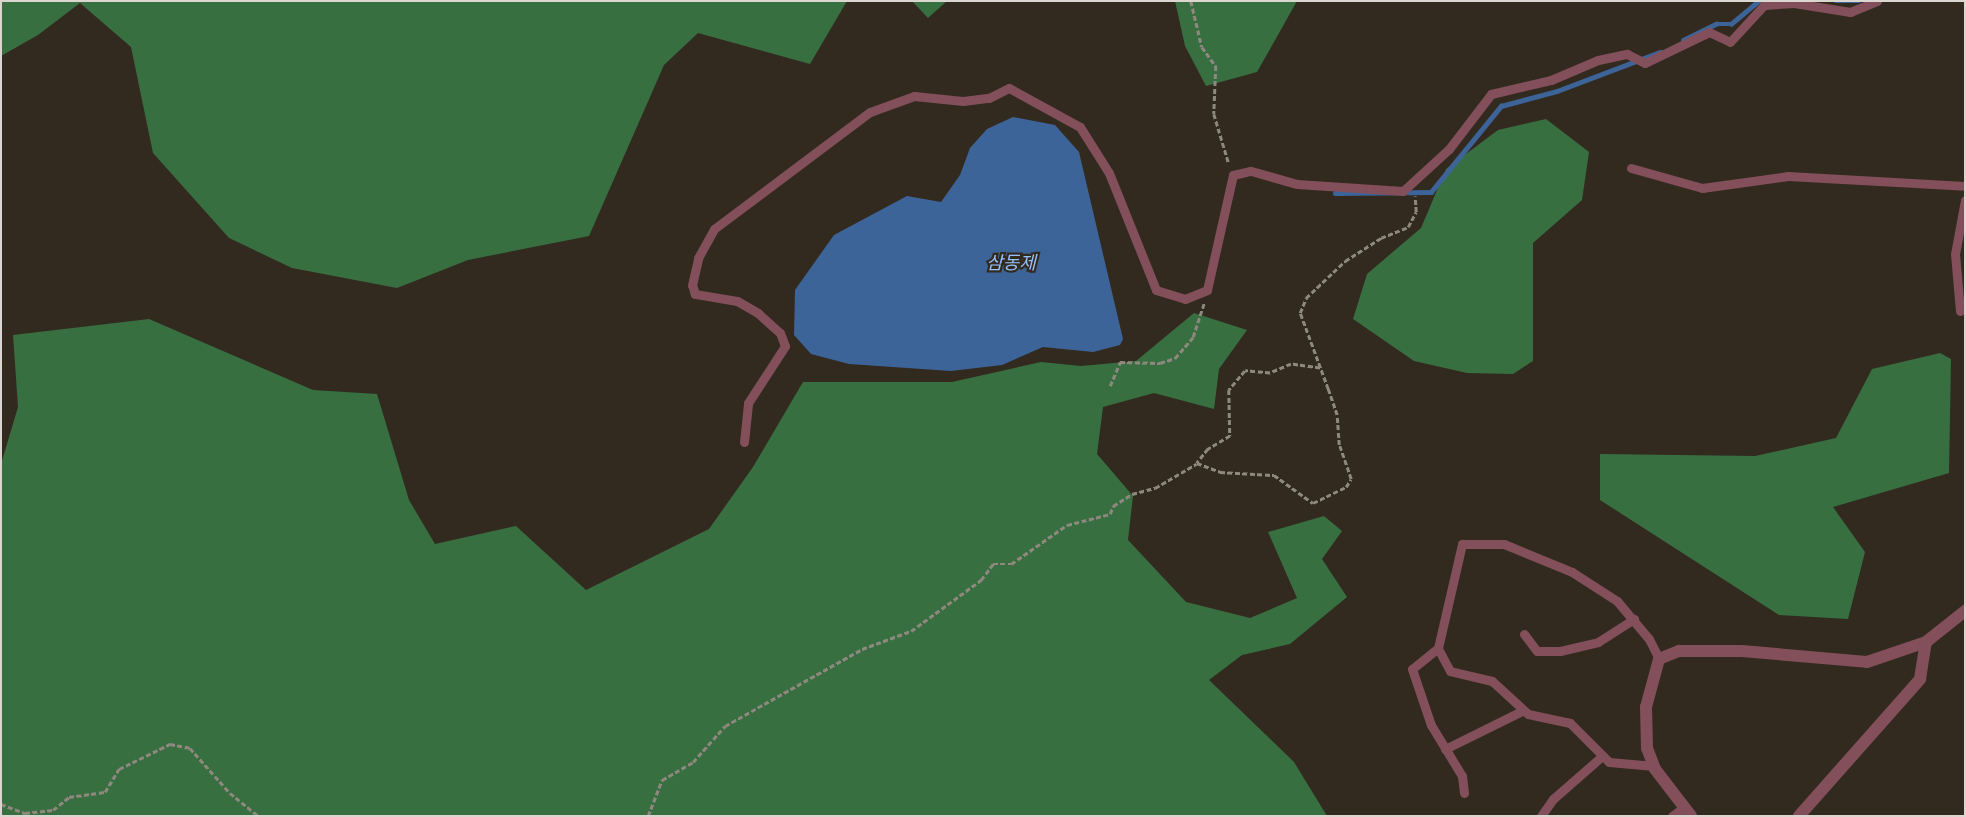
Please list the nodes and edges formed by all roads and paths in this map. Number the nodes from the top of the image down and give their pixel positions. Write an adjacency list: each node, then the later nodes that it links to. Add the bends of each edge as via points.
1 (1191, 1): 4 (path, via 1202,47 1216,66 1214,114)
2 (1877, 1): 5 (lane, via 1850,12 1794,2 1764,5 1730,42 1709,32 1646,63 1627,54 1598,60 1551,80 1491,94 1450,149)
3 (1631, 168): 6 (lane, via 1702,188 1788,176)
4 (1232, 175): 5 (lane, via 1251,171 1297,184 1403,191); 8 (lane)
5 (1414, 182): 10 (path, via 1416,212 1408,227 1381,238 1345,261 1306,298 1300,313)
6 (1965, 186)
7 (1965, 200): 9 (lane, via 1954,254)
8 (1207, 290): 11 (path, via 1193,337 1175,358 1160,363 1120,362); 12 (lane, via 1185,299 1156,290 1109,173 1080,127 1009,88 990,98 963,101 914,96 845,126 801,167 714,229 698,258 692,285 695,294 737,302 758,312 780,333 785,346 748,403)
9 (1960, 311)
10 (1320, 368): 13 (path, via 1291,364 1270,373 1245,372 1229,390 1230,436 1208,449); 13 (path, via 1337,414 1339,445 1351,479 1334,496 1313,503 1274,475 1220,472)
11 (1110, 386)
12 (744, 442)
13 (1197, 464): 28 (path, via 1155,488 1132,494 1113,506 1110,514 1067,525 1011,564 993,564 980,580 911,631 862,649 725,726 693,762 662,780)
14 (1965, 611): 17 (street)
15 (1634, 619): 16 (lane, via 1598,642 1560,651 1537,651); 18 (lane, via 1609,595 1565,569 1504,544 1471,542 1462,544); 19 (lane)
16 (1524, 634)
17 (1926, 642): 19 (street, via 1856,663 1742,651 1679,651); 31 (street, via 1920,678)
18 (1438, 648): 20 (lane, via 1450,671 1492,681); 21 (lane, via 1412,669 1415,687)
19 (1659, 659): 23 (street, via 1646,707 1648,748)
20 (1522, 711): 21 (lane); 22 (lane, via 1570,724)
21 (1445, 749): 24 (lane, via 1462,776)
22 (1601, 757): 23 (lane, via 1618,765); 29 (lane, via 1553,799)
23 (1654, 766): 26 (street)
24 (1464, 794)
25 (1, 804): 27 (path, via 25,813 53,810 70,798 105,792 119,769 170,744 190,748 230,793)
26 (1687, 811): 30 (lane)
27 (258, 816)
28 (648, 816)
29 (1541, 816)
30 (1672, 816)
31 (1798, 816)

